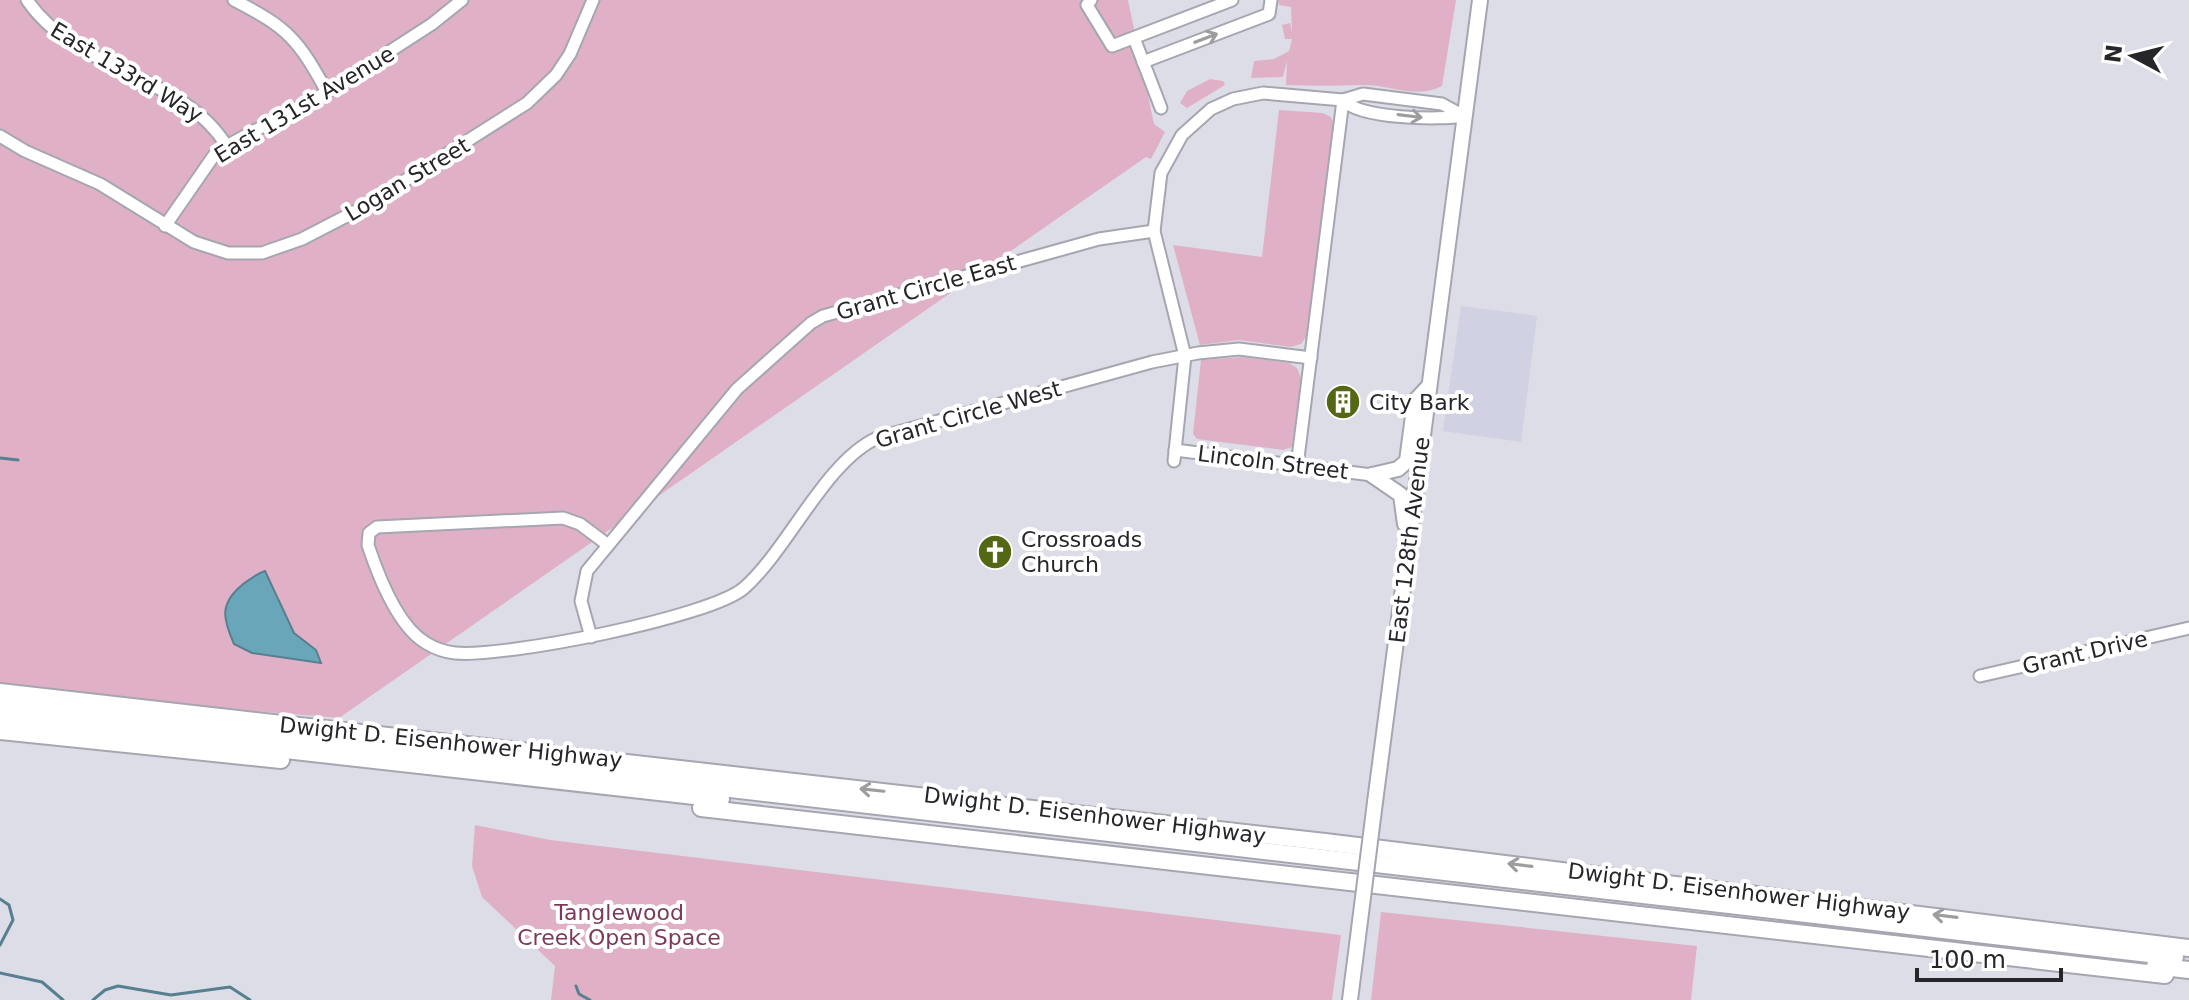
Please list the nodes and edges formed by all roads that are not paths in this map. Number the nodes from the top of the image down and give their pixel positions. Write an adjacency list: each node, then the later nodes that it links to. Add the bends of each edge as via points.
1 (27, 0): 16 (street, East 133rd Way, via 67,41 202,115)
2 (234, 0): 11 (street, via 285,29 300,44)
3 (462, 0): 11 (street, East 131st Avenue)
4 (593, 0): 17 (street, Logan Street, via 570,54 527,103 360,209 262,253 216,250)
5 (1091, 0): 9 (street, via 1087,5 1107,44)
6 (1232, 0): 9 (street)
7 (1271, 0): 10 (street, one-way to 7, via 1269,14)
8 (1480, 0): 14 (main road, East 128th Avenue)
9 (1134, 38): 10 (street)
10 (1143, 62): 13 (street)
11 (327, 92): 16 (street, East 131st Avenue)
12 (1343, 100): 14 (street, via 1363,94 1442,104); 18 (street, via 1263,93 1211,109 1182,135 1168,158 1161,173); 20 (street)
13 (1161, 108)
14 (1464, 116): 21 (main road, East 128th Avenue)
15 (0, 136): 17 (street, Logan Street, via 100,184)
16 (226, 145): 17 (street, East 131st Avenue, via 207,163)
17 (165, 226)
18 (1154, 231): 19 (street); 24 (street, Grant Circle East, via 1099,239 823,316 737,389)
19 (1185, 356): 20 (street, Grant Circle West, via 1232,349); 22 (street, Lincoln Street, via 1174,455); 27 (street, Grant Circle West, via 865,444 736,594)
20 (1311, 358): 22 (street)
21 (1429, 386): 23 (main road, via 1415,401 1407,461 1398,469); 25 (main road, East 128th Avenue)
22 (1297, 466): 23 (street, Lincoln Street)
23 (1372, 475): 25 (main road, via 1401,495)
24 (608, 545): 27 (street, Grant Circle East, via 587,571 583,586 581,601); 27 (street, Grant Circle West, via 580,524 548,517 377,527 369,533 372,558 403,619 437,648 455,653)
25 (1407, 557): 34 (main road, East 128th Avenue, bridge)
26 (2189, 628): 28 (street, Grant Drive)
27 (591, 637)
28 (1980, 676)
29 (5, 712): 30 (highway, Dwight D. Eisenhower Highway, one-way to 29, via 1341,844); 31 (highway); 32 (highway); 33 (highway, Dwight D. Eisenhower Highway, via 464,780)
30 (2189, 948)
31 (2189, 959)
32 (2189, 970)
33 (2189, 978)
34 (1350, 1000)

